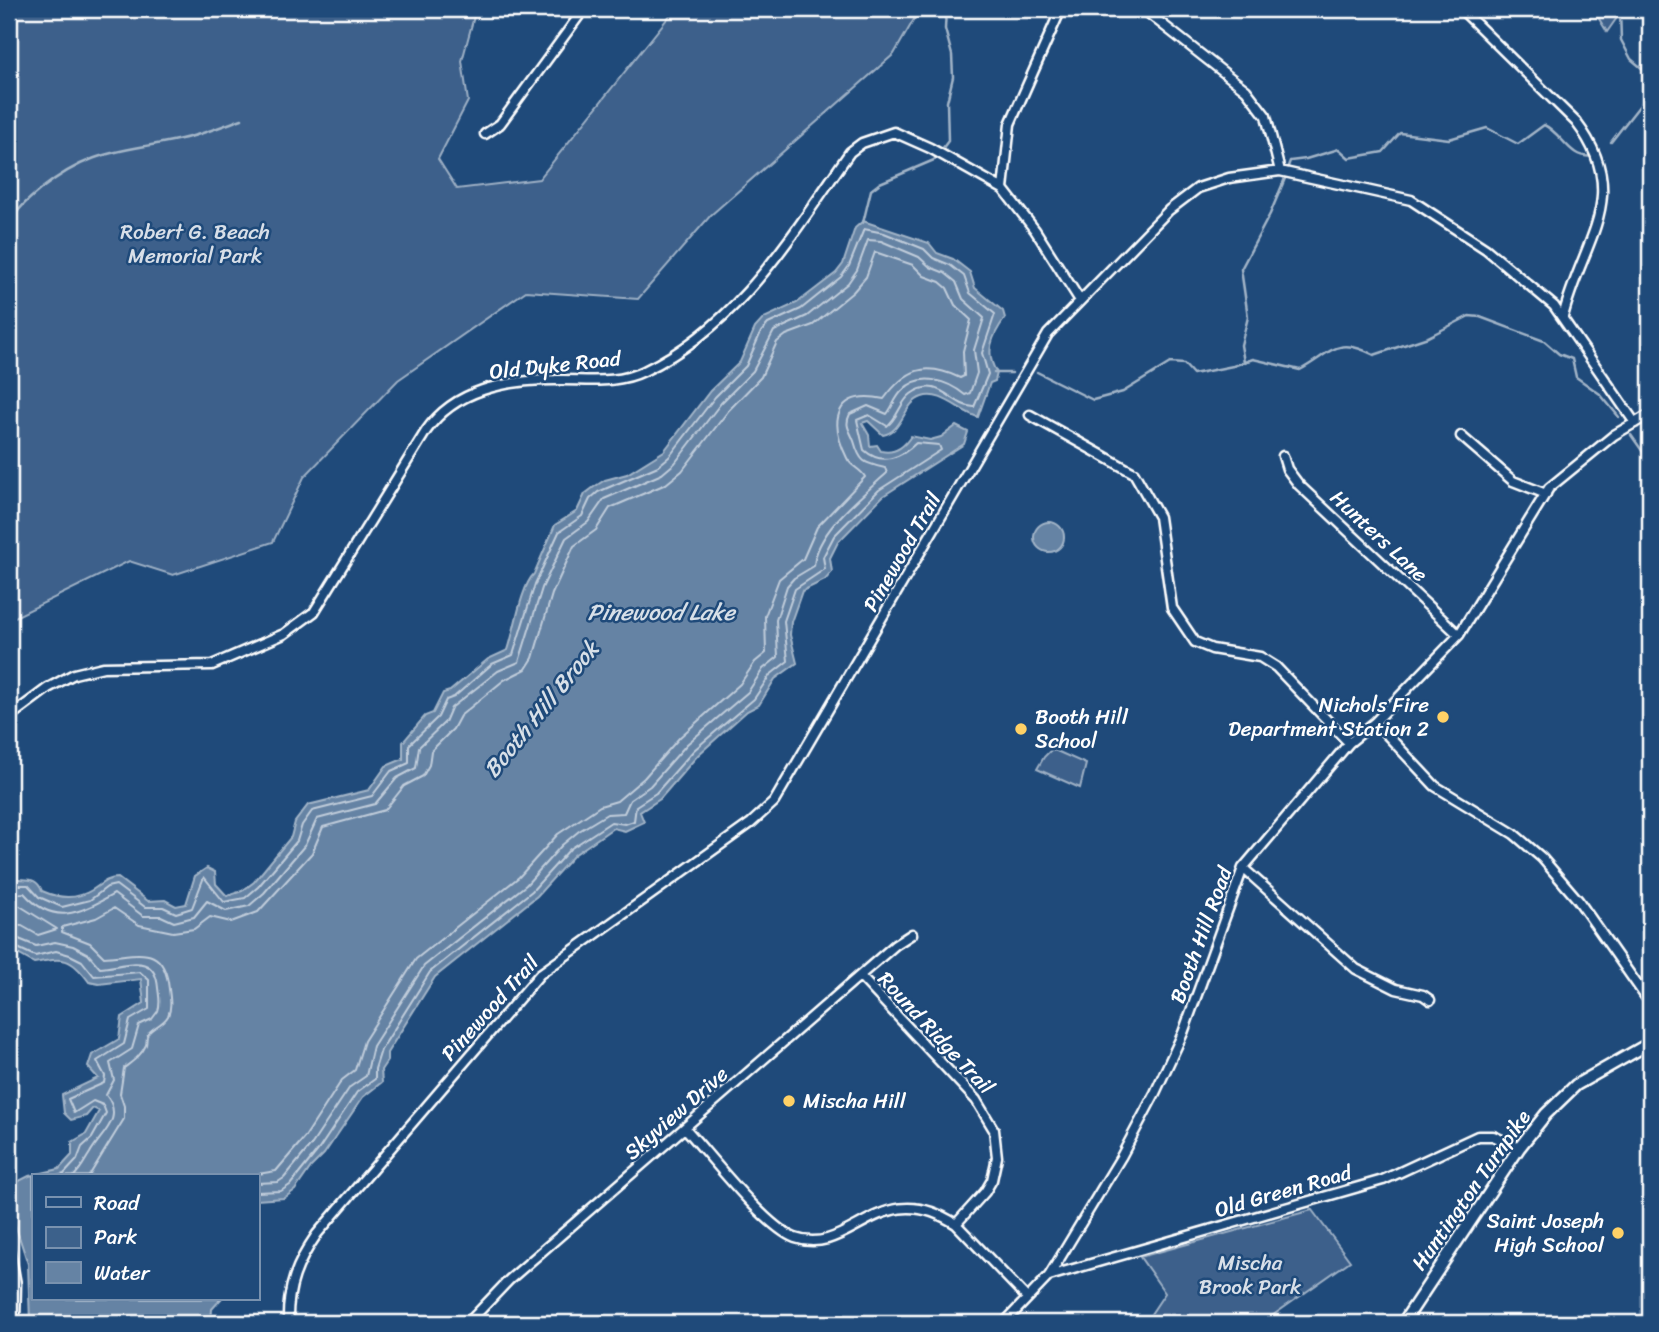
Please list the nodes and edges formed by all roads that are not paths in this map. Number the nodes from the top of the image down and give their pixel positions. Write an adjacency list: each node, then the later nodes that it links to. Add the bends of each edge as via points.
1 (584, 9): 5 (street, via 500,124)
2 (1061, 9): 7 (street, via 1010,124)
3 (1143, 9): 6 (street, via 1246,90 1266,116)
4 (1461, 9): 9 (street, via 1576,122 1599,163 1604,201)
5 (485, 134)
6 (1285, 172): 8 (street, Pinewood Trail, via 1229,178 1198,188); 9 (street, Pinewood Trail, via 1410,200 1486,249)
7 (1003, 189): 8 (street); 17 (street, Old Dyke Road, via 894,132 862,143 850,152 765,272 720,323 643,372 618,380 505,384 471,393 449,407 426,431 314,612 297,626 212,665 103,667 74,674)
8 (1079, 299): 33 (street, Pinewood Trail, via 1048,334 774,802 531,984 317,1234 291,1281)
9 (1563, 317): 12 (street, Pinewood Trail)
10 (1650, 414): 12 (street, Booth Hill Road)
11 (1030, 415): 19 (street, via 1134,473 1159,517 1172,608 1195,642 1259,657 1276,667)
12 (1636, 423): 15 (street, Booth Hill Road, via 1614,435)
13 (1461, 436): 15 (street, via 1513,481)
14 (1283, 456): 16 (street, Hunters Lane, via 1299,485)
15 (1546, 494): 16 (street, Booth Hill Road)
16 (1459, 635): 18 (street, Booth Hill Road)
17 (9, 717)
18 (1376, 722): 19 (street, Booth Hill Road); 24 (street, via 1435,786 1514,834 1542,858 1578,900)
19 (1349, 743): 20 (street, Booth Hill Road)
20 (1243, 868): 23 (street, via 1356,969); 30 (street, Booth Hill Road, via 1167,1068 1121,1157)
21 (912, 934): 22 (street, Skyview Drive)
22 (860, 976): 26 (street, Skyview Drive); 28 (street, Round Ridge Trail, via 976,1100 994,1130 997,1157 992,1180)
23 (1430, 1000)
24 (1650, 1003)
25 (1650, 1043): 27 (main road, Huntington Turnpike, via 1576,1085)
26 (685, 1128): 28 (street, via 766,1217 796,1239 824,1239 884,1212 913,1206); 34 (street, Skyview Drive, via 509,1280)
27 (1519, 1148): 30 (street, Old Green Road, via 1493,1136 1478,1136 1383,1180); 36 (main road, Huntington Turnpike)
28 (956, 1224): 31 (street)
29 (9, 1246): 32 (street, via 16,1284)
30 (1049, 1276): 31 (street, Booth Hill Road)
31 (1027, 1298): 35 (street, Booth Hill Road)
32 (13, 1321)
33 (289, 1323)
34 (470, 1323)
35 (1004, 1323)
36 (1403, 1323)

